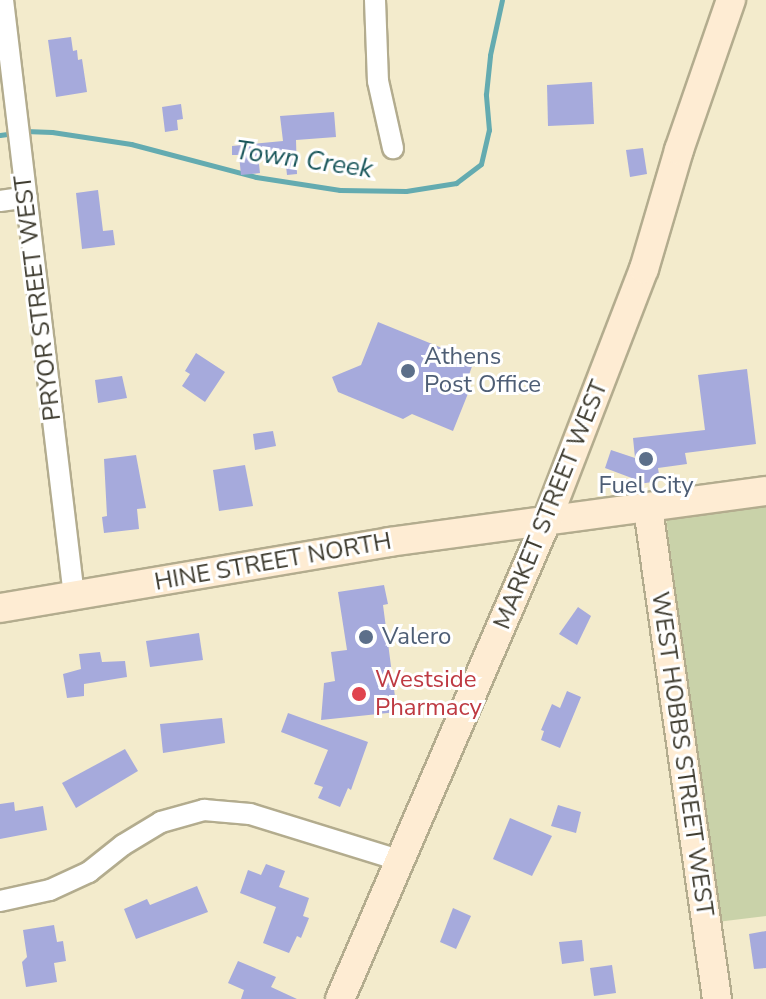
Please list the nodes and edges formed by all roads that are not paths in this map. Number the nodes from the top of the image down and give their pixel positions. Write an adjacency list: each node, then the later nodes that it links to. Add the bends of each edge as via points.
1 (3, 0): 5 (street, PRYOR STREET WEST)
2 (375, 0): 4 (street, via 378,81)
3 (731, 0): 9 (street, MARKET STREET WEST, via 644,269)
4 (393, 148)
5 (27, 197): 6 (street); 10 (street, PRYOR STREET WEST)
6 (0, 201)
7 (766, 491): 8 (street, HINE STREET NORTH)
8 (648, 508): 9 (street, HINE STREET NORTH); 15 (street, WEST HOBBS STREET WEST)
9 (547, 520): 10 (street, HINE STREET NORTH); 12 (street, MARKET STREET WEST)
10 (74, 596): 11 (street, HINE STREET NORTH)
11 (0, 608)
12 (402, 861): 13 (street, via 250,814 204,810 161,822 89,872 50,890); 14 (street, MARKET STREET WEST)
13 (0, 901)
14 (340, 999)
15 (717, 999)

